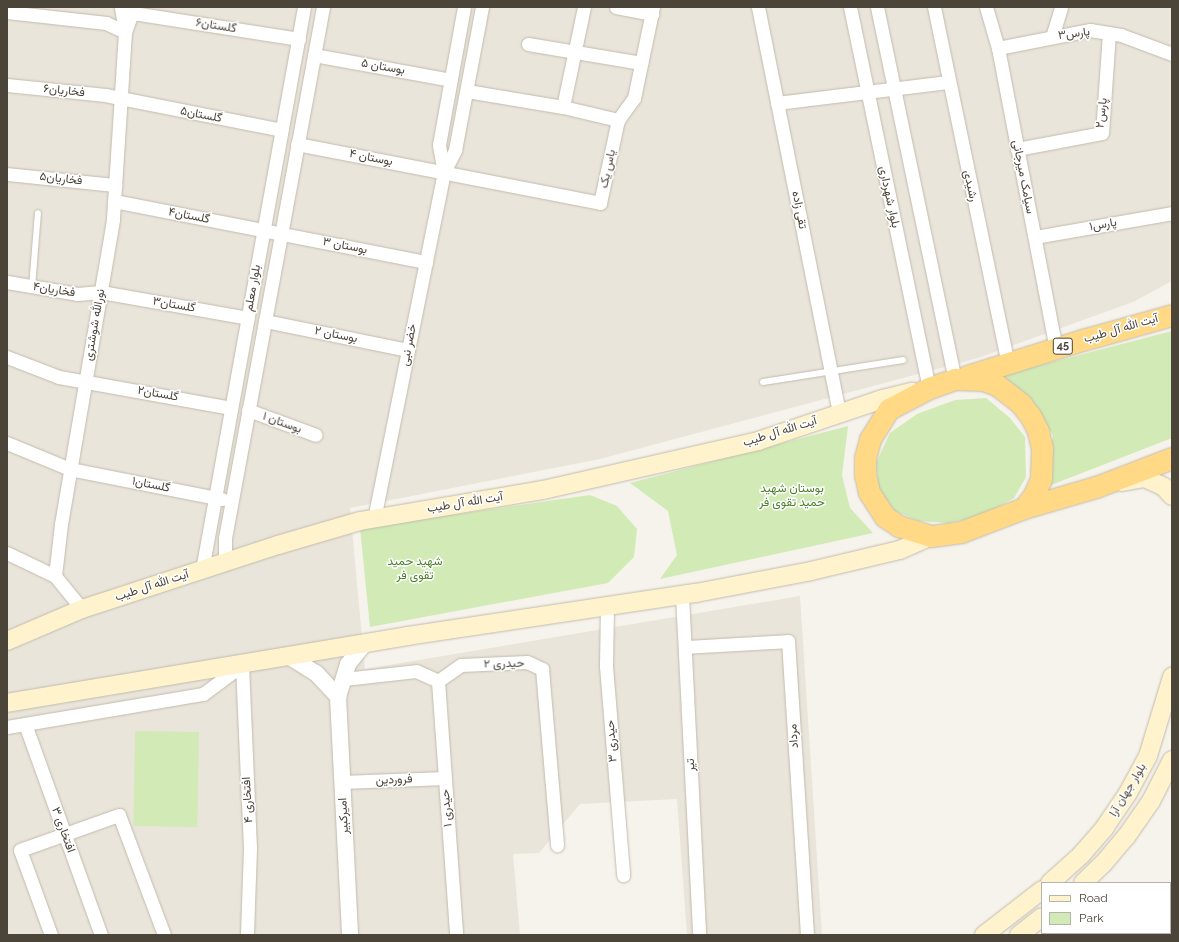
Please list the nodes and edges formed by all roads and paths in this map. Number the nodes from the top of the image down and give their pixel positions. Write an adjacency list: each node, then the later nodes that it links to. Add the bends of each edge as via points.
1 (121, 7): 17 (street, نورالله شوشتری)
2 (304, 7): 20 (street, بلوار معلم)
3 (323, 7): 25 (street, بلوار معلم)
4 (464, 7): 27 (street, خضر نبی)
5 (482, 7): 31 (street, خضر نبی)
6 (584, 7): 23 (street)
7 (616, 7): 15 (street)
8 (758, 7): 34 (street, تقی زاده)
9 (850, 7): 32 (street, بلوار شهرداری)
10 (877, 7): 30 (street)
11 (934, 7): 28 (street, رشیدی)
12 (986, 7): 22 (street, سیامک میرجانی)
13 (1061, 7): 19 (street)
14 (134, 10): 17 (street, نورالله شوشتری); 20 (street, گلستان۶)
15 (652, 10): 26 (street, یاس یک)
16 (8, 14): 17 (street, via 106,23)
17 (125, 32): 33 (street, نورالله شوشتری)
18 (1109, 33): 19 (street, پارس۳, via 1090,30); 24 (street, پارس۳); 39 (street, پارس۲, via 1102,133)
19 (1052, 37): 22 (street, پارس۳)
20 (299, 39): 37 (street, بلوار معلم)
21 (528, 44): 23 (street)
22 (998, 48): 39 (street, سیامک میرجانی)
23 (574, 52): 26 (street); 35 (street)
24 (1172, 54)
25 (314, 55): 27 (street, بوستان ۵); 38 (street, بلوار معلم)
26 (641, 63): 36 (street, یاس یک, via 634,98)
27 (451, 80): 40 (street, خضر نبی, via 439,145)
28 (948, 82): 30 (street); 60 (street, رشیدی)
29 (7, 84): 33 (street, فخاریان۶, via 105,95)
30 (894, 89): 32 (street); 62 (street)
31 (466, 91): 35 (street); 40 (street, خضر نبی, via 455,150)
32 (866, 91): 34 (street); 65 (street, بلوار شهرداری)
33 (121, 100): 37 (street, گلستان۵); 42 (street, نورالله شوشتری)
34 (777, 103): 61 (street, تقی زاده)
35 (563, 107): 36 (street)
36 (618, 120): 40 (street, یاس یک, via 600,203)
37 (282, 130): 46 (street, بلوار معلم)
38 (298, 144): 40 (street, بوستان ۴); 47 (street, بلوار معلم)
39 (1018, 149): 48 (street, سیامک میرجانی)
40 (444, 172): 49 (street, خضر نبی)
41 (7, 174): 42 (street, فخاریان۵)
42 (115, 185): 43 (street, نورالله شوشتری)
43 (114, 201): 46 (street, گلستان۴); 52 (street, نورالله شوشتری)
44 (38, 213): 51 (lane)
45 (1172, 213): 48 (street, پارس۱)
46 (264, 230): 47 (street, بوستان ۳); 54 (street, بلوار معلم)
47 (281, 234): 49 (street, بوستان ۳); 55 (street, بلوار معلم)
48 (1035, 237): 56 (street, سیامک میرجانی)
49 (426, 262): 57 (street, خضر نبی)
50 (7, 282): 51 (street, فخاریان۴)
51 (32, 286): 52 (street, فخاریان۴, via 77,294)
52 (101, 292): 54 (street, گلستان۳); 63 (street, نورالله شوشتری)
53 (1172, 315): 56 (highway, آیت الله آل طیب / 45)
54 (248, 318): 66 (street, بلوار معلم)
55 (265, 321): 57 (street, بوستان ۲); 67 (street, بلوار معلم)
56 (1056, 348): 60 (highway, آیت الله آل طیب / 45)
57 (408, 350): 78 (street, خضر نبی)
58 (7, 357): 63 (street, گلستان۲, via 59,377)
59 (903, 360): 61 (lane)
60 (1008, 364): 62 (highway, آیت الله آل طیب / 45)
61 (830, 371): 64 (lane); 68 (street, تقی زاده)
62 (955, 379): 65 (highway, آیت الله آل طیب); 77 (highway, via 983,380 998,385 1021,404 1031,417 1038,431 1043,464 1041,479 1034,495)
63 (85, 381): 66 (street, گلستان۲); 72 (street, نورالله شوشتری)
64 (763, 382)
65 (929, 388): 68 (main road, آیت الله آل طیب, via 883,399); 79 (highway, آیت الله آل طیب, via 889,409 880,420 870,439 865,458 865,475 869,492 885,516 899,526)
66 (231, 408): 75 (street, بلوار معلم)
67 (248, 410): 69 (street, بوستان ۱); 76 (street, بلوار معلم)
68 (839, 414): 78 (main road, آیت الله آل طیب, via 758,441 543,490)
69 (316, 435)
70 (7, 443): 72 (street, گلستان۱)
71 (1172, 458): 73 (highway)
72 (70, 469): 75 (street, گلستان۱); 83 (street, نورالله شوشتری)
73 (1096, 487): 74 (main road, via 1145,478 1164,487); 77 (highway)
74 (1172, 496)
75 (215, 498): 76 (street, گلستان۱); 82 (street, بلوار معلم)
76 (232, 501): 81 (street, بلوار معلم, via 225,538)
77 (1024, 508): 79 (highway, via 961,532)
78 (374, 519): 81 (main road, آیت الله آل طیب)
79 (931, 536): 84 (main road, via 892,552)
80 (7, 553): 83 (street)
81 (226, 562): 82 (main road, آیت الله آل طیب)
82 (202, 570): 86 (main road, آیت الله آل طیب)
83 (55, 576): 86 (street)
84 (682, 596): 85 (main road); 89 (street, تیر)
85 (607, 606): 88 (main road); 104 (street, حیدری ۳, via 606,666)
86 (82, 609): 87 (main road, آیت الله آل طیب)
87 (7, 640)
88 (365, 643): 90 (main road); 93 (street, via 348,664)
89 (685, 647): 115 (street, تیر); 116 (street, مرداد, via 788,641)
90 (290, 656): 91 (main road); 95 (street, via 316,673)
91 (242, 665): 96 (main road); 97 (street, via 203,694); 112 (street, افتخاری ۴, via 250,848)
92 (1172, 677): 105 (main road, بلوار جهان آرا, via 1148,756 1128,793 1105,827 1081,855)
93 (344, 679): 94 (street, via 416,671); 95 (street)
94 (438, 681): 100 (street, حیدری ۱); 103 (street, حیدری ۲, via 461,665 527,662 542,669)
95 (338, 697): 101 (street, امیرکبیر)
96 (7, 703)
97 (25, 724): 98 (street); 102 (street, افتخاری ۳)
98 (7, 727)
99 (1172, 760): 106 (main road, بلوار جهان آرا, via 1151,801 1126,837)
100 (445, 778): 101 (street, فروردین); 114 (street, حیدری ۱)
101 (342, 782): 113 (street, امیرکبیر)
102 (64, 834): 109 (street, via 20,850); 110 (street, افتخاری ۳); 111 (street, via 119,816)
103 (557, 845)
104 (623, 875)
105 (1051, 882)
106 (1084, 882)
107 (1041, 891): 117 (main road)
108 (1041, 918): 118 (main road)
109 (51, 935)
110 (101, 935)
111 (164, 935)
112 (247, 935)
113 (350, 935)
114 (456, 935)
115 (699, 935)
116 (807, 935)
117 (984, 935)
118 (1019, 935)

